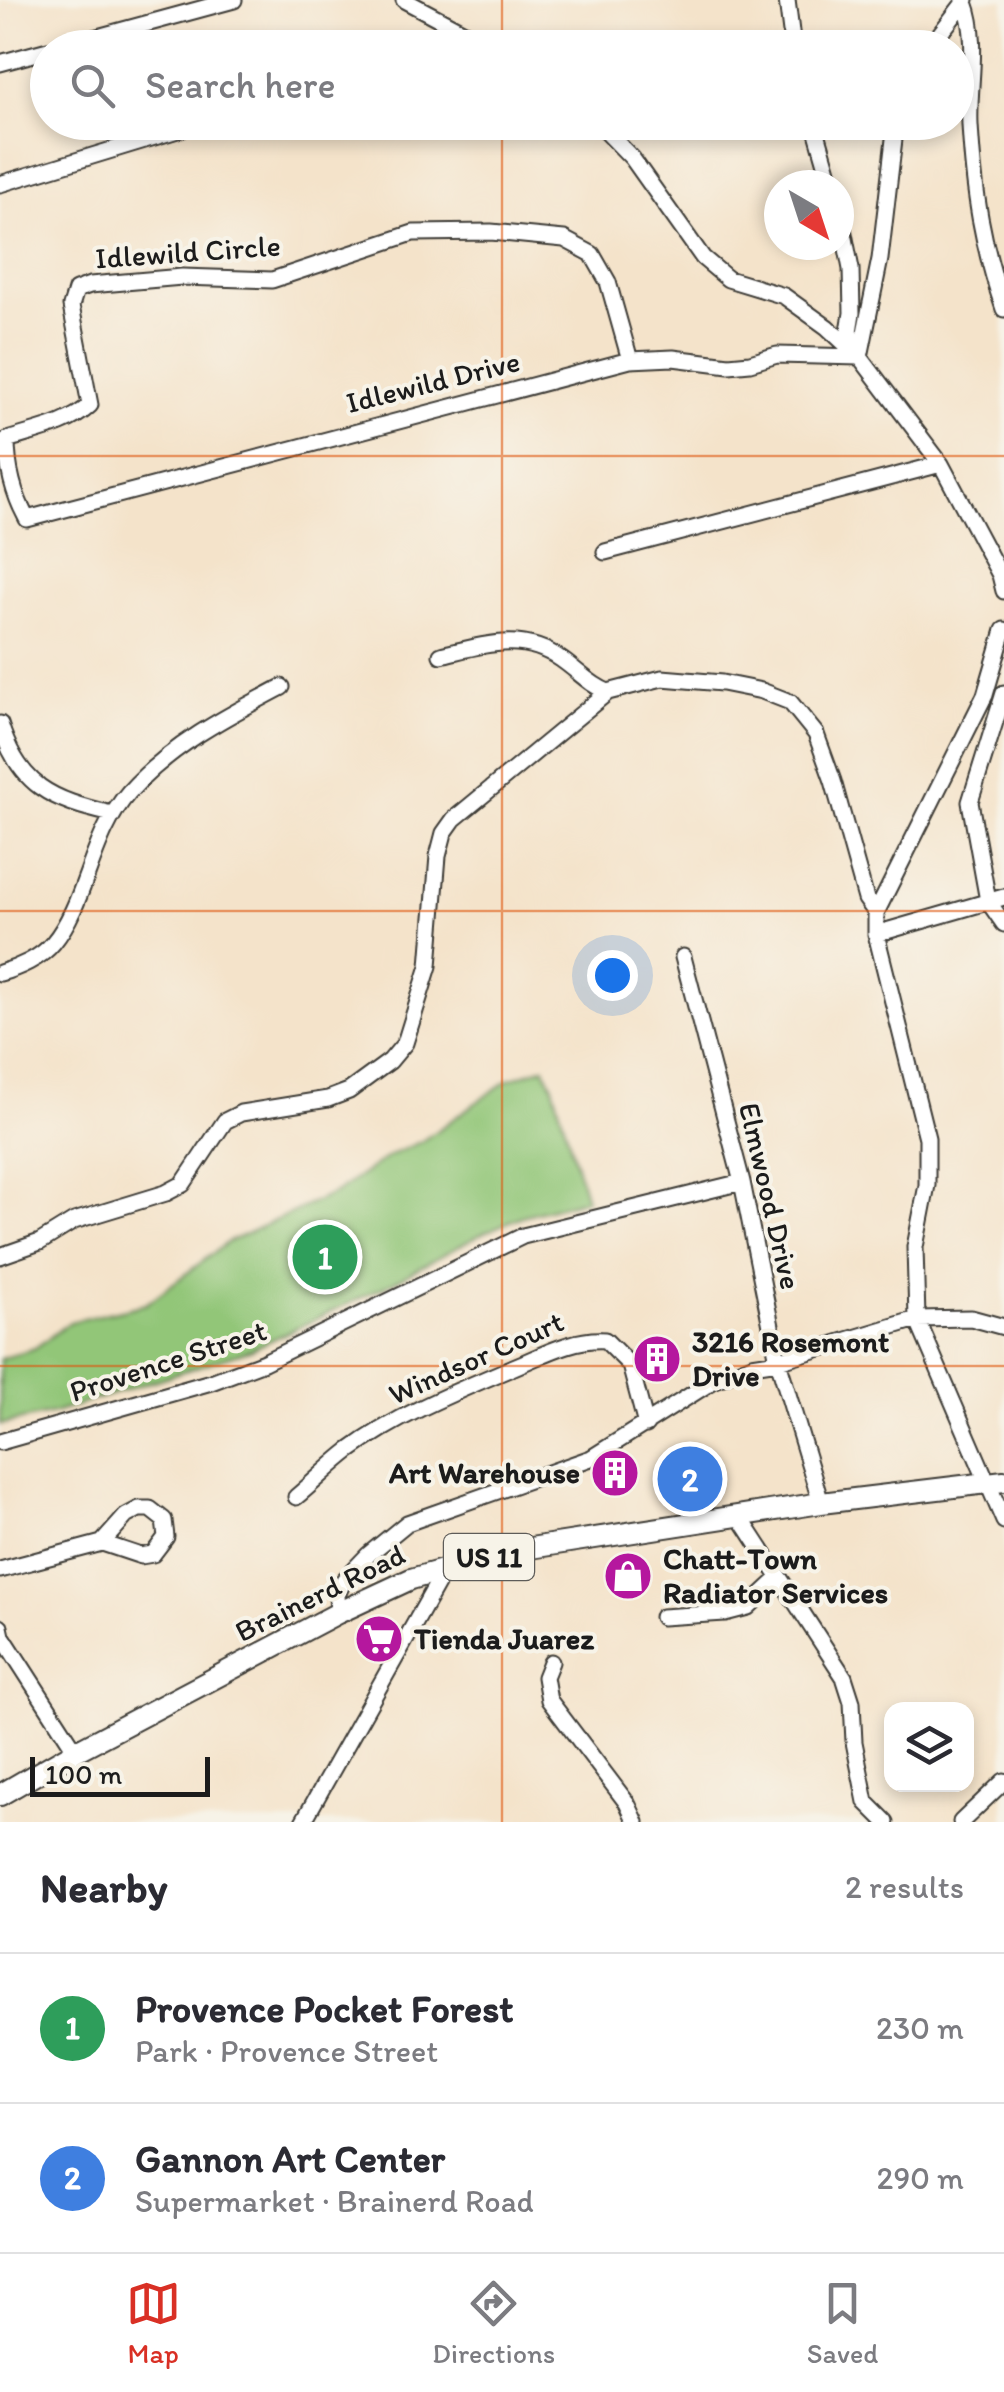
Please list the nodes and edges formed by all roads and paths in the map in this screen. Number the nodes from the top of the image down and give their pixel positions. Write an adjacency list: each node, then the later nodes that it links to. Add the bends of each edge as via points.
1 (234, 0): 5 (street)
2 (404, 0): 6 (street)
3 (787, 0): 7 (street)
4 (966, 1): 8 (street); 9 (street)
5 (123, 30)
6 (463, 30)
7 (791, 30)
8 (943, 30)
9 (974, 30)
10 (30, 55): 11 (street)
11 (0, 63)
12 (145, 140): 18 (street)
13 (614, 140): 21 (street, via 703,258 728,279 784,296)
14 (819, 140): 17 (street)
15 (894, 140): 21 (street)
16 (971, 140): 20 (street, via 984,252)
17 (828, 170)
18 (0, 184)
19 (849, 260): 21 (street, via 849,331)
20 (1004, 309)
21 (860, 357): 22 (street, Idlewild Drive, via 777,356 750,364); 23 (street)
22 (630, 360): 24 (street, Idlewild Drive); 24 (street, Idlewild Circle, via 608,282 592,254 564,239 413,234 272,280 182,277 90,285 76,290 71,306 90,405 64,422 8,440 17,500)
23 (940, 464): 25 (street); 26 (street)
24 (27, 519)
25 (605, 552)
26 (1004, 592)
27 (1004, 630): 35 (street, via 984,695)
28 (441, 656): 30 (street, via 522,642 546,650)
29 (282, 687): 33 (street, via 185,742)
30 (608, 692): 35 (street, via 662,678 689,679 790,702 816,734 866,899); 41 (street, via 444,833 429,966 414,1022 390,1060 328,1099 225,1120 182,1184)
31 (1004, 693): 34 (street, via 970,802)
32 (0, 724): 33 (street, via 16,766 31,782)
33 (112, 814): 39 (street, via 51,946)
34 (996, 899): 36 (street); 37 (street)
35 (876, 913): 37 (street)
36 (1004, 924)
37 (876, 934): 42 (street, via 927,1138 927,1185 915,1248)
38 (684, 957): 40 (street, Elmwood Drive)
39 (0, 974)
40 (742, 1182): 44 (street, Elmwood Drive); 46 (street, Provence Street, via 523,1236 264,1362)
41 (0, 1256)
42 (917, 1319): 43 (street, via 971,1318); 44 (street); 47 (street)
43 (1004, 1327)
44 (778, 1361): 45 (street, via 713,1380); 49 (street, Elmwood Drive)
45 (646, 1425): 48 (street, Windsor Court, via 630,1365 605,1340 590,1339 460,1390 386,1428); 56 (street, via 590,1458 406,1523 344,1580)
46 (0, 1442)
47 (999, 1482): 49 (main road, Brainerd Road / US 11); 51 (street)
48 (296, 1497)
49 (821, 1503): 50 (main road, Brainerd Road / US 11)
50 (740, 1517): 53 (main road, Brainerd Road / US 11, via 511,1551); 55 (street)
51 (1004, 1520)
52 (102, 1544): 54 (street)
53 (446, 1568): 56 (main road, Brainerd Road / US 11); 63 (street)
54 (0, 1570)
55 (778, 1579): 57 (street, via 748,1607); 65 (street, via 844,1677 866,1802)
56 (338, 1613): 60 (main road, Brainerd Road / US 11)
57 (662, 1617)
58 (0, 1627): 60 (street)
59 (551, 1662): 64 (street, via 545,1677 550,1700)
60 (76, 1751): 62 (main road, Brainerd Road / US 11)
61 (1004, 1781): 66 (street)
62 (0, 1795)
63 (302, 1822)
64 (636, 1822)
65 (886, 1822)
66 (962, 1822)

